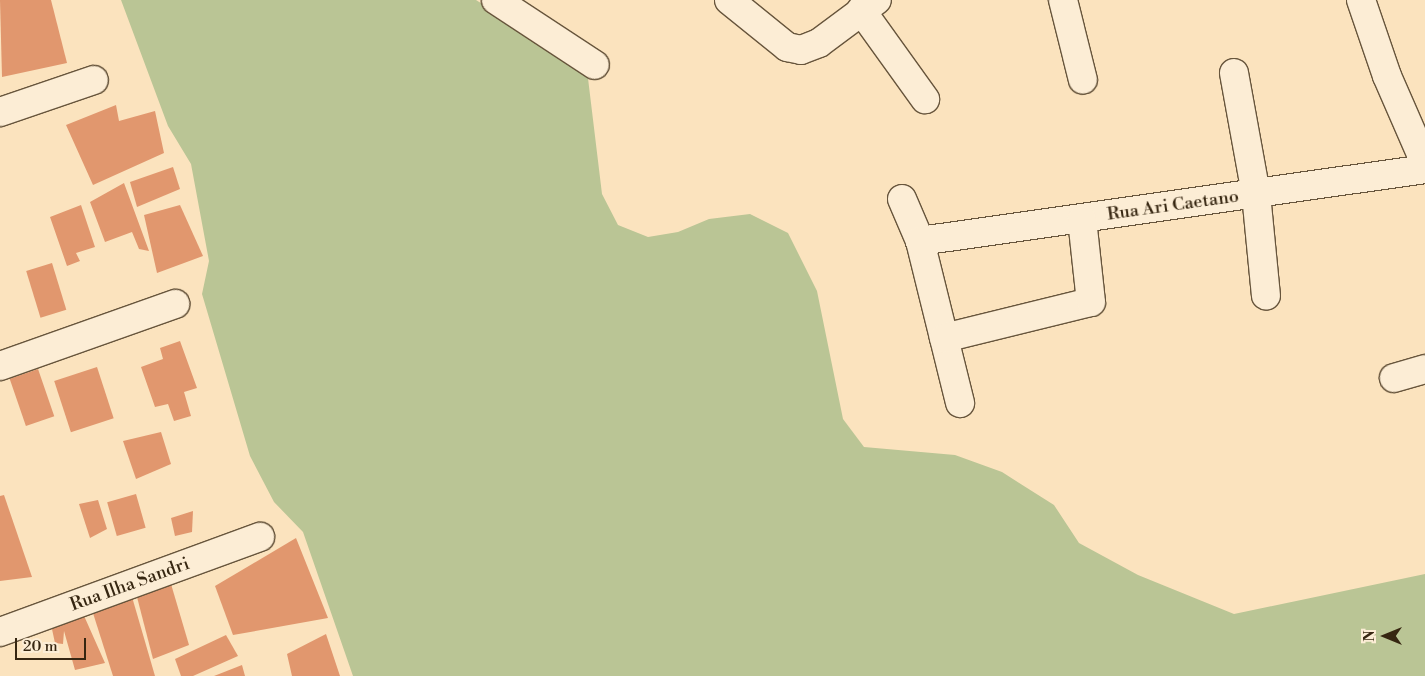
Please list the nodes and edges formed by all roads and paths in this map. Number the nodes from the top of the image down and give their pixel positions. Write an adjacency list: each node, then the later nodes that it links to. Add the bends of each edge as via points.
1 (496, 0): 6 (street)
2 (729, 0): 5 (street, via 787,46 801,50 819,43)
3 (1063, 0): 9 (street)
4 (1361, 0): 12 (street, via 1387,76)
5 (869, 5): 10 (street)
6 (594, 65)
7 (1234, 73): 14 (street)
8 (94, 80): 11 (street)
9 (1083, 80)
10 (925, 99)
11 (0, 112)
12 (1425, 163)
13 (1425, 169): 14 (street, Rua Ari Caetano)
14 (1256, 194): 16 (street, Rua Ari Caetano); 18 (street)
15 (902, 199): 17 (street)
16 (1082, 219): 17 (street, Rua Ari Caetano); 20 (street, via 1091,302)
17 (920, 241): 20 (street)
18 (1266, 296)
19 (175, 304): 21 (street)
20 (944, 338): 24 (street)
21 (0, 366)
22 (1425, 369): 23 (street)
23 (1394, 378)
24 (960, 404)
25 (260, 537): 26 (street, Rua Ilha Sandri)
26 (0, 632)

